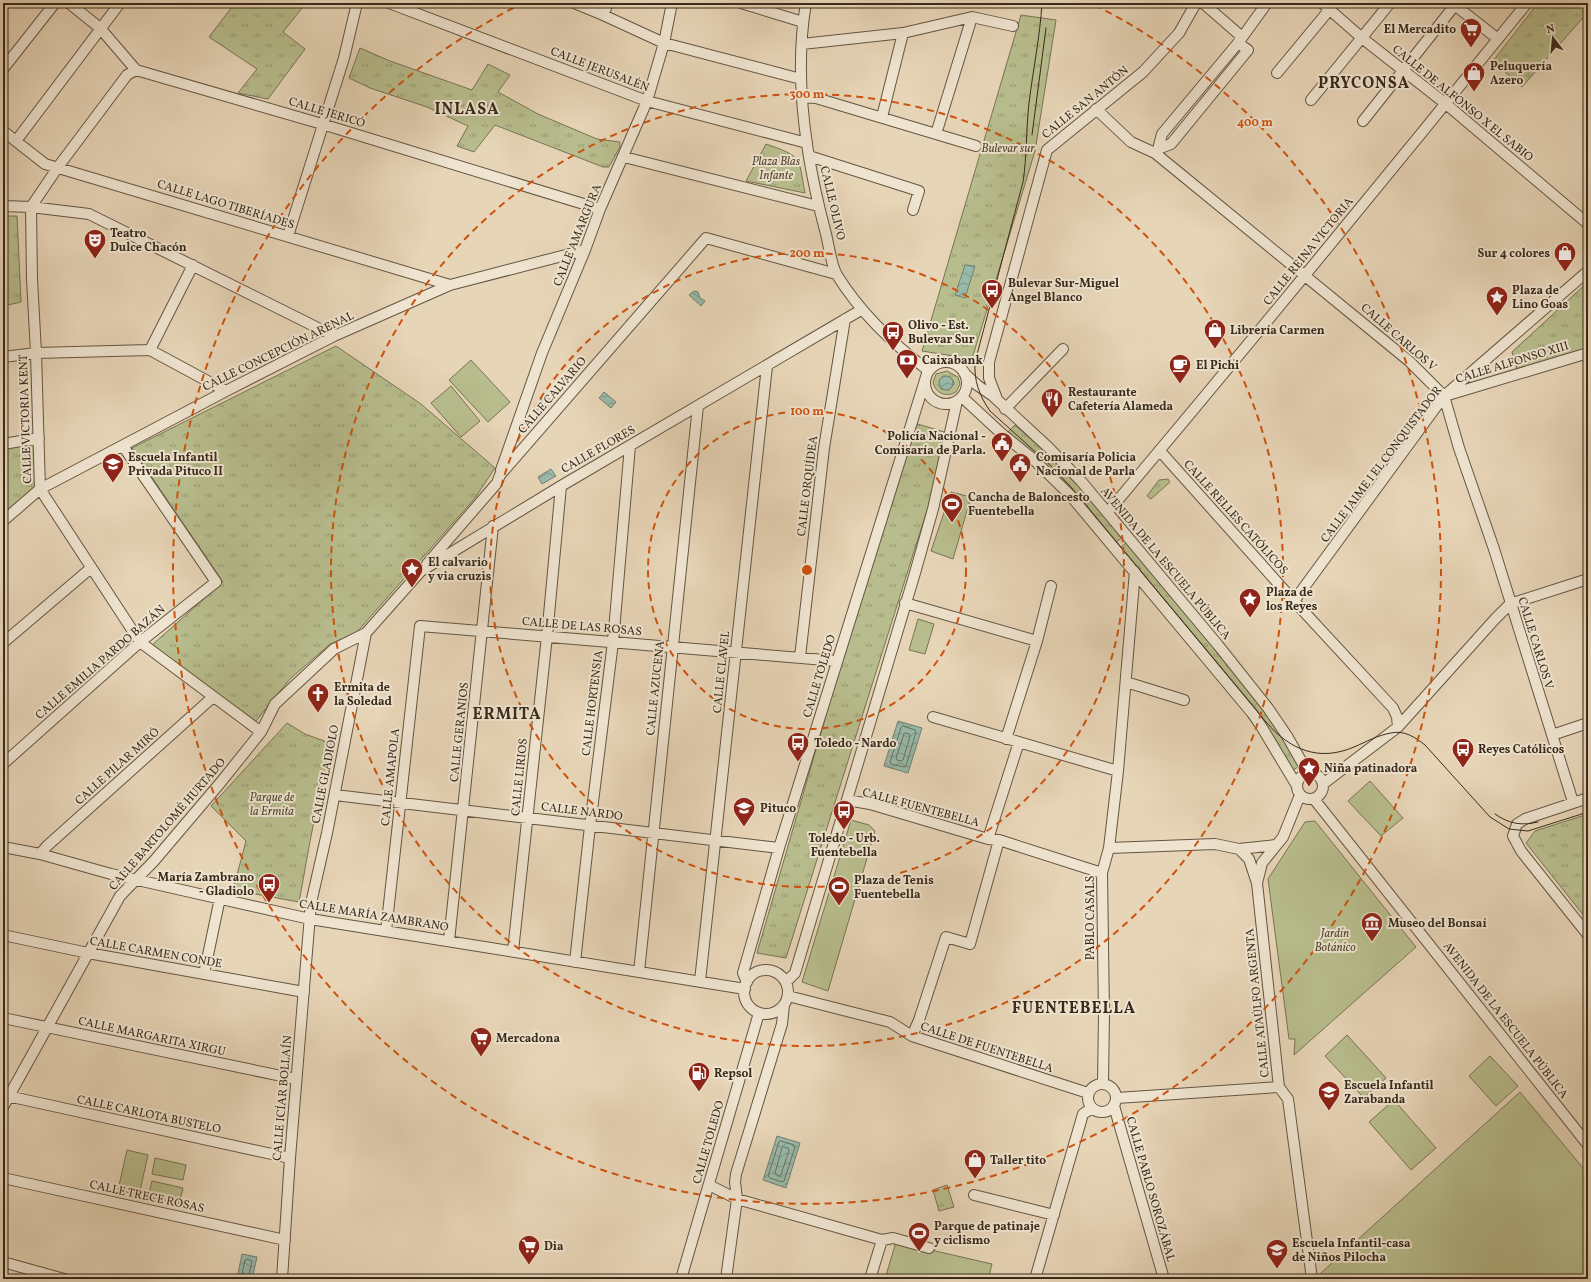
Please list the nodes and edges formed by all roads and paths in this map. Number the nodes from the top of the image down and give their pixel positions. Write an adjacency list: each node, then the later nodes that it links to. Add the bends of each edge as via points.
1 (55, 3): 29 (street)
2 (70, 3): 22 (street)
3 (120, 3): 22 (street)
4 (357, 3): 41 (street, via 344,58)
5 (389, 3): 36 (street, CALLE JERUSALÉN)
6 (574, 3): 18 (street)
7 (608, 3): 18 (street)
8 (672, 3): 27 (street, CALLE AMARGURA)
9 (741, 3): 20 (street)
10 (806, 3): 20 (street, CALLE OLIVO)
11 (1196, 3): 38 (street, CALLE SAN ANTÓN, via 1179,33 1143,72)
12 (1203, 3): 26 (street)
13 (1267, 3): 26 (street)
14 (1390, 3): 24 (street)
15 (1527, 3): 25 (street, CALLE REINA VICTORIA)
16 (1454, 4): 25 (street); 31 (street)
17 (1326, 6): 24 (street, CALLE DE ALFONSO X EL SABIO); 32 (street)
18 (603, 15): 27 (street)
19 (972, 17): 21 (street); 23 (street); 43 (street)
20 (803, 22): 28 (street, CALLE OLIVO)
21 (1013, 26)
22 (100, 28): 30 (street); 44 (street)
23 (904, 33): 28 (street); 39 (street)
24 (1362, 38): 31 (street, CALLE DE ALFONSO X EL SABIO); 35 (street)
25 (1498, 39): 37 (street, CALLE REINA VICTORIA)
26 (1240, 40): 47 (street, via 1162,134); 47 (street, via 1248,50 1171,144)
27 (664, 43): 33 (street); 36 (street, CALLE AMARGURA)
28 (802, 44): 33 (street, CALLE OLIVO)
29 (3, 69)
30 (136, 70): 41 (street, CALLE JERICÓ); 50 (street, via 127,75)
31 (1403, 70): 37 (street, CALLE DE ALFONSO X EL SABIO); 40 (street)
32 (1277, 73)
33 (801, 79): 34 (street, CALLE OLIVO)
34 (801, 96): 39 (street); 45 (street, CALLE OLIVO)
35 (1311, 100)
36 (647, 101): 45 (street, CALLE JERUSALÉN); 49 (street, CALLE AMARGURA)
37 (1446, 104): 56 (street, CALLE DE ALFONSO X EL SABIO); 62 (street, CALLE REINA VICTORIA)
38 (1096, 109): 47 (street, CALLE CARLOS V, via 1131,142); 78 (street, CALLE SAN ANTÓN, via 1047,150 989,362 990,384)
39 (882, 117): 43 (street)
40 (1363, 121)
41 (322, 124): 54 (street, CALLE JERICÓ); 57 (street)
42 (3, 131): 44 (street, CALLE LAGO TIBERÍADES)
43 (936, 134): 46 (street)
44 (16, 141): 50 (street, CALLE LAGO TIBERÍADES, via 46,164)
45 (807, 143): 48 (street, CALLE OLIVO)
46 (976, 146)
47 (1157, 151): 62 (street, CALLE CARLOS V)
48 (809, 156): 53 (street, CALLE OLIVO); 55 (street, via 919,191)
49 (624, 157): 53 (street); 54 (street, CALLE AMARGURA)
50 (58, 167): 52 (street); 57 (street, CALLE LAGO TIBERÍADES)
51 (3, 206): 52 (street)
52 (31, 206): 59 (street, via 89,214); 70 (street, CALLE VICTORIA KENT)
53 (818, 206): 61 (street, CALLE OLIVO)
54 (600, 209): 58 (street, CALLE AMARGURA)
55 (913, 210)
56 (1588, 224)
57 (288, 236): 63 (street, CALLE LAGO TIBERÍADES)
58 (585, 250): 63 (street, CALLE CONCEPCIÓN ARENAL); 86 (street, CALLE AMARGURA, via 542,353)
59 (193, 265): 66 (street); 68 (street)
60 (1588, 271): 76 (street, CALLE JAIME I EL CONQUISTADOR)
61 (836, 274): 64 (street, CALLE OLIVO); 86 (street, CALLE CALVARIO, via 706,238)
62 (1305, 275): 76 (street, CALLE CARLOS V, via 1409,361); 85 (street, CALLE REINA VICTORIA)
63 (450, 285): 66 (street, CALLE CONCEPCIÓN ARENAL)
64 (861, 310): 65 (street, CALLE FLORES); 74 (street, CALLE OLIVO)
65 (845, 319): 72 (street, CALLE FLORES); 110 (street, CALLE ORQUÍDEA, via 824,448)
66 (334, 336): 75 (street, CALLE CONCEPCIÓN ARENAL)
67 (1063, 348): 80 (street)
68 (150, 350): 70 (street); 75 (street)
69 (1588, 352): 76 (street, CALLE ALFONSO XIII)
70 (36, 353): 71 (street); 81 (street, CALLE VICTORIA KENT)
71 (3, 357)
72 (767, 366): 79 (street, CALLE FLORES); 109 (street, CALLE CLAVEL)
73 (964, 373): 74 (street, via 959,367 940,363); 77 (street, via 966,387); 78 (street, AVENIDA DE LA ESCUELA PÚBLICA)
74 (927, 374): 77 (street, via 925,385 933,400 950,404); 111 (street, CALLE TOLEDO)
75 (226, 391): 83 (street, CALLE CONCEPCIÓN ARENAL)
76 (1444, 396): 97 (street, CALLE JAIME I EL CONQUISTADOR); 99 (street, CALLE CARLOS V)
77 (959, 399): 93 (street, via 1033,459 1065,489); 98 (street, via 933,509)
78 (997, 400): 80 (street, AVENIDA DE LA ESCUELA PÚBLICA)
79 (698, 406): 84 (street, CALLE FLORES); 108 (street, CALLE AZUCENA)
80 (1005, 409): 89 (street, AVENIDA DE LA ESCUELA PÚBLICA, via 1048,447)
81 (39, 438): 82 (street); 88 (street, CALLE VICTORIA KENT)
82 (3, 444)
83 (123, 446): 88 (street, CALLE CONCEPCIÓN ARENAL); 105 (street, CALLE EMILIA PARDO BAZÁN, via 216,582)
84 (630, 446): 87 (street, CALLE FLORES); 106 (street, CALLE HORTENSIA)
85 (1160, 451): 89 (street, CALLE REINA VICTORIA); 97 (street, CALLE RELLES CATÓLICOS)
86 (500, 475): 94 (street, CALLE CALVARIO)
87 (561, 486): 91 (street, CALLE FLORES); 103 (street, CALLE LIRIOS)
88 (40, 489): 90 (street, CALLE CONCEPCIÓN ARENAL); 92 (street, CALLE VICTORIA KENT)
89 (1108, 512): 124 (street, AVENIDA DE LA ESCUELA PÚBLICA, via 1268,708)
90 (3, 521)
91 (493, 526): 94 (street, CALLE FLORES); 101 (street, CALLE GERANIOS)
92 (91, 568): 105 (street, CALLE VICTORIA KENT); 107 (street)
93 (1135, 571): 112 (street, PABLO CASALS); 126 (street, via 1252,713)
94 (421, 572): 102 (street, CALLE FLORES)
95 (1588, 579): 99 (street)
96 (1051, 586): 104 (street)
97 (1294, 601): 117 (street, CALLE RELLES CATÓLICOS, via 1393,708)
98 (905, 603): 104 (street); 130 (street)
99 (1510, 604): 117 (street); 119 (street, CALLE CARLOS V)
100 (420, 626): 101 (street, CALLE DE LAS ROSAS); 132 (street, CALLE AMAPOLA)
101 (483, 631): 103 (street, CALLE DE LAS ROSAS); 133 (street, CALLE GERANIOS)
102 (366, 633): 118 (street, CALLE BARTOLOMÉ HURTADO, via 334,649 275,704); 127 (street, CALLE GLADIOLO)
103 (547, 636): 106 (street, CALLE DE LAS ROSAS); 134 (street, CALLE LIRIOS)
104 (1037, 641): 120 (street)
105 (140, 642): 113 (street, CALLE VICTORIA KENT); 122 (street, CALLE EMILIA PARDO BAZÁN)
106 (613, 642): 108 (street, CALLE DE LAS ROSAS); 135 (street, CALLE HORTENSIA)
107 (3, 643)
108 (672, 647): 109 (street, CALLE DE LAS ROSAS); 136 (street, CALLE AZUCENA)
109 (736, 654): 110 (street, CALLE DE LAS ROSAS); 138 (street, CALLE CLAVEL)
110 (800, 657): 111 (street, CALLE DE LAS ROSAS)
111 (837, 661): 142 (street, CALLE TOLEDO)
112 (1126, 682): 114 (street); 123 (street, PABLO CASALS)
113 (213, 697): 118 (street, CALLE VICTORIA KENT); 145 (street, CALLE PILAR MIRÓ)
114 (1184, 700)
115 (933, 717): 120 (street)
116 (1588, 723): 119 (street)
117 (1398, 727): 125 (street)
118 (261, 732): 147 (street, CALLE BARTOLOMÉ HURTADO)
119 (1552, 735): 131 (street, CALLE CARLOS V)
120 (1006, 739): 121 (street)
121 (1019, 742): 123 (street); 137 (street, CALLE FUENTEBELLA)
122 (3, 764)
123 (1118, 771): 143 (street, PABLO CASALS)
124 (1308, 773): 125 (street, via 1316,775); 126 (street, via 1300,778)
125 (1323, 784): 129 (street, via 1321,793)
126 (1298, 791): 129 (street, via 1308,799); 140 (street, CALLE ATAÚLFO ARGENTA, via 1283,837)
127 (335, 795): 132 (street, CALLE NARDO); 150 (street, CALLE GLADIOLO, via 314,888)
128 (1588, 798): 131 (street)
129 (1314, 799): 177 (street, AVENIDA DE LA ESCUELA PÚBLICA)
130 (847, 800): 137 (street, CALLE FUENTEBELLA, via 870,804); 161 (street, via 795,973)
131 (1573, 802): 153 (street, via 1525,819 1517,824 1513,836 1521,851)
132 (400, 803): 133 (street, CALLE NARDO); 151 (street, CALLE AMAPOLA)
133 (463, 810): 134 (street, CALLE NARDO); 154 (street, CALLE GERANIOS)
134 (528, 818): 135 (street, CALLE NARDO); 155 (street, CALLE LIRIOS)
135 (590, 826): 136 (street, CALLE NARDO); 157 (street, CALLE HORTENSIA)
136 (654, 833): 138 (street, CALLE NARDO); 158 (street, CALLE AZUCENA)
137 (988, 839): 139 (street, CALLE FUENTEBELLA)
138 (716, 840): 142 (street, CALLE NARDO); 160 (street, CALLE CLAVEL)
139 (999, 840): 146 (street, CALLE FUENTEBELLA); 168 (street, via 970,944 946,937)
140 (1276, 845): 144 (street); 148 (street, CALLE ATAÚLFO ARGENTA, via 1262,863)
141 (3, 846): 145 (street, CALLE MARÍA ZAMBRANO)
142 (778, 848): 162 (street, CALLE TOLEDO, via 743,973)
143 (1108, 848): 144 (street, via 1215,844); 146 (street, PABLO CASALS)
144 (1239, 849): 148 (street, via 1249,859)
145 (40, 854): 147 (street, CALLE MARÍA ZAMBRANO)
146 (1102, 872): 170 (street, PABLO CASALS)
147 (136, 880): 149 (street, CALLE MARÍA ZAMBRANO); 156 (street, CALLE BARTOLOMÉ HURTADO, via 120,896)
148 (1257, 883): 171 (street, CALLE ATAÚLFO ARGENTA)
149 (220, 898): 150 (street, CALLE MARÍA ZAMBRANO); 159 (street)
150 (310, 919): 151 (street, CALLE MARÍA ZAMBRANO); 163 (street, CALLE ICÍAR BOLLAÍN)
151 (386, 931): 154 (street, CALLE MARÍA ZAMBRANO)
152 (3, 935): 156 (street, CALLE CARMEN CONDE)
153 (1588, 935)
154 (449, 941): 155 (street, CALLE MARÍA ZAMBRANO)
155 (513, 951): 157 (street, CALLE MARÍA ZAMBRANO)
156 (88, 953): 159 (street, CALLE CARMEN CONDE); 167 (street, CALLE BARTOLOMÉ HURTADO)
157 (574, 962): 158 (street, CALLE MARÍA ZAMBRANO)
158 (639, 972): 160 (street, CALLE MARÍA ZAMBRANO)
159 (204, 974): 163 (street, CALLE CARMEN CONDE)
160 (700, 981): 162 (street, CALLE MARÍA ZAMBRANO)
161 (786, 982): 162 (street, via 780,975 762,971 753,975); 164 (street)
162 (746, 986): 165 (street, via 747,1004)
163 (304, 992): 169 (street, CALLE ICÍAR BOLLAÍN)
164 (786, 1000): 165 (street, via 773,1013); 168 (street, CALLE DE FUENTEBELLA, via 890,1022); 182 (street, via 782,1024 736,1174)
165 (759, 1013): 180 (street, CALLE TOLEDO)
166 (3, 1018): 167 (street, CALLE MARGARITA XIRGU)
167 (47, 1028): 169 (street, CALLE MARGARITA XIRGU); 173 (street, CALLE BARTOLOMÉ HURTADO)
168 (912, 1036): 172 (street, CALLE DE FUENTEBELLA)
169 (296, 1079): 178 (street, CALLE ICÍAR BOLLAÍN)
170 (1103, 1083): 172 (street, via 1094,1086); 174 (street, via 1113,1088 1116,1093)
171 (1280, 1087): 174 (street); 195 (street, CALLE ATAÚLFO ARGENTA, via 1288,1099)
172 (1088, 1093): 176 (street, via 1088,1102)
173 (6, 1096): 175 (street, CALLE BARTOLOMÉ HURTADO); 178 (street, CALLE CARLOTA BUSTELO)
174 (1115, 1102): 176 (street, via 1109,1110 1103,1112); 194 (street, CALLE PABLO SOROZÁBAL)
175 (3, 1107)
176 (1092, 1108): 183 (street, via 1083,1114)
177 (1588, 1145)
178 (290, 1158): 184 (street, CALLE ICÍAR BOLLAÍN)
179 (3, 1178): 184 (street, CALLE TRECE ROSAS)
180 (709, 1185): 182 (street); 190 (street, CALLE TOLEDO)
181 (974, 1194): 183 (street)
182 (737, 1199): 185 (street); 191 (street)
183 (1054, 1215): 193 (street)
184 (285, 1240): 189 (street, CALLE ICÍAR BOLLAÍN)
185 (882, 1240): 186 (street, via 893,1238); 192 (street)
186 (929, 1248)
187 (3, 1262): 188 (street)
188 (64, 1279)
189 (282, 1279)
190 (681, 1279)
191 (726, 1279)
192 (870, 1279)
193 (1035, 1279)
194 (1164, 1279)
195 (1312, 1279)

